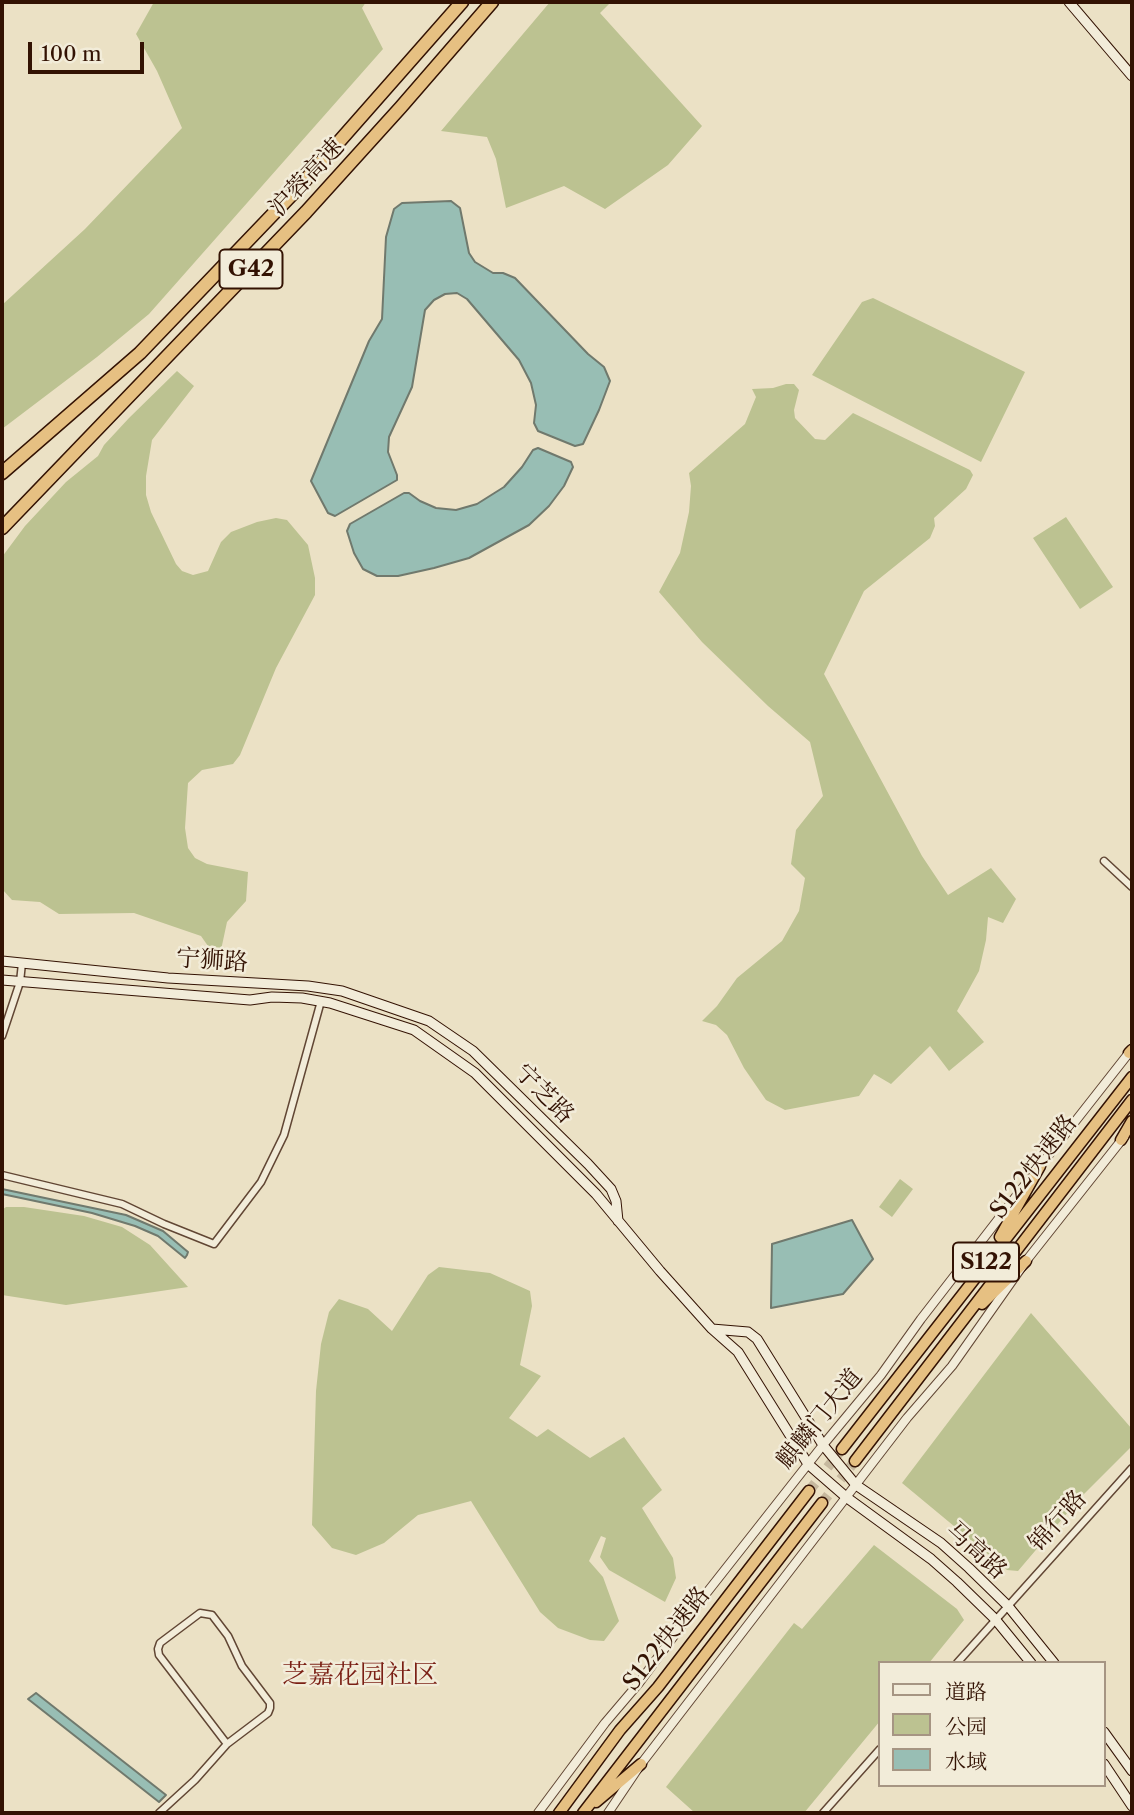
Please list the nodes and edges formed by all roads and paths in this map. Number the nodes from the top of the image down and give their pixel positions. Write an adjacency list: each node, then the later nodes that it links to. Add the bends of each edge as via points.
1 (462, 2): 5 (highway, 沪蓉高速 / G42, via 300,186 140,353)
2 (492, 2): 6 (highway, 沪蓉高速 / G42, via 296,222)
3 (1069, 2): 4 (main road)
4 (1132, 76)
5 (2, 473)
6 (2, 528)
7 (1104, 861): 8 (street)
8 (1132, 887)
9 (2, 961): 10 (main road, 宁狮路)
10 (22, 963): 12 (street); 14 (main road, 宁狮路, via 308,986 342,991)
11 (2, 980): 12 (main road, 宁狮路)
12 (20, 982): 13 (main road, 宁狮路); 16 (street)
13 (321, 1001): 15 (main road, 宁狮路); 24 (street, via 284,1135 261,1182 214,1244 122,1204)
14 (416, 1015): 25 (main road, 宁芝路, via 473,1051 588,1164 611,1189)
15 (414, 1031): 25 (main road, 宁芝路, via 475,1073)
16 (2, 1036)
17 (1131, 1051): 23 (street, 麒麟门大道)
18 (1132, 1077): 27 (highway, S122快速路 / S122)
19 (1132, 1100): 29 (highway, S122快速路 / S122)
20 (1132, 1121): 22 (highway)
21 (1132, 1129): 22 (street)
22 (1121, 1140): 26 (street)
23 (1040, 1166): 27 (highway); 30 (street, 麒麟门大道)
24 (2, 1175)
25 (618, 1222): 28 (main road, 宁芝路)
26 (1026, 1261): 29 (highway); 35 (street, via 951,1366)
27 (985, 1263): 31 (highway, S122快速路 / S122)
28 (712, 1329): 30 (main road, via 748,1332 757,1339); 33 (main road, 宁芝路, via 738,1352)
29 (955, 1330): 32 (highway, S122快速路 / S122)
30 (823, 1445): 33 (street, 麒麟门大道); 35 (main road, 马高路)
31 (842, 1449)
32 (855, 1461)
33 (808, 1464): 37 (main road, 马高路); 52 (street, 麒麟门大道)
34 (1132, 1468): 39 (street, 锦行路)
35 (856, 1485): 37 (street); 39 (main road, 马高路, via 941,1543)
36 (809, 1491): 53 (highway, S122快速路)
37 (846, 1497): 40 (main road, 马高路, via 931,1559); 47 (street)
38 (822, 1503): 54 (highway, S122快速路)
39 (1008, 1606): 40 (street, 锦行路); 43 (main road, 马高路)
40 (995, 1619): 41 (street, 锦行路); 42 (main road, 马高路)
41 (959, 1661)
42 (1029, 1661)
43 (1052, 1661)
44 (1106, 1735): 49 (main road)
45 (227, 1744): 45 (street, via 268,1713 270,1703 212,1615 200,1613 160,1643 159,1655); 51 (street)
46 (878, 1751): 56 (street)
47 (641, 1763): 54 (highway); 55 (street)
48 (1106, 1767): 50 (main road)
49 (1132, 1771)
50 (1132, 1805)
51 (159, 1813)
52 (538, 1813)
53 (559, 1813)
54 (583, 1813)
55 (608, 1813)
56 (823, 1813)

